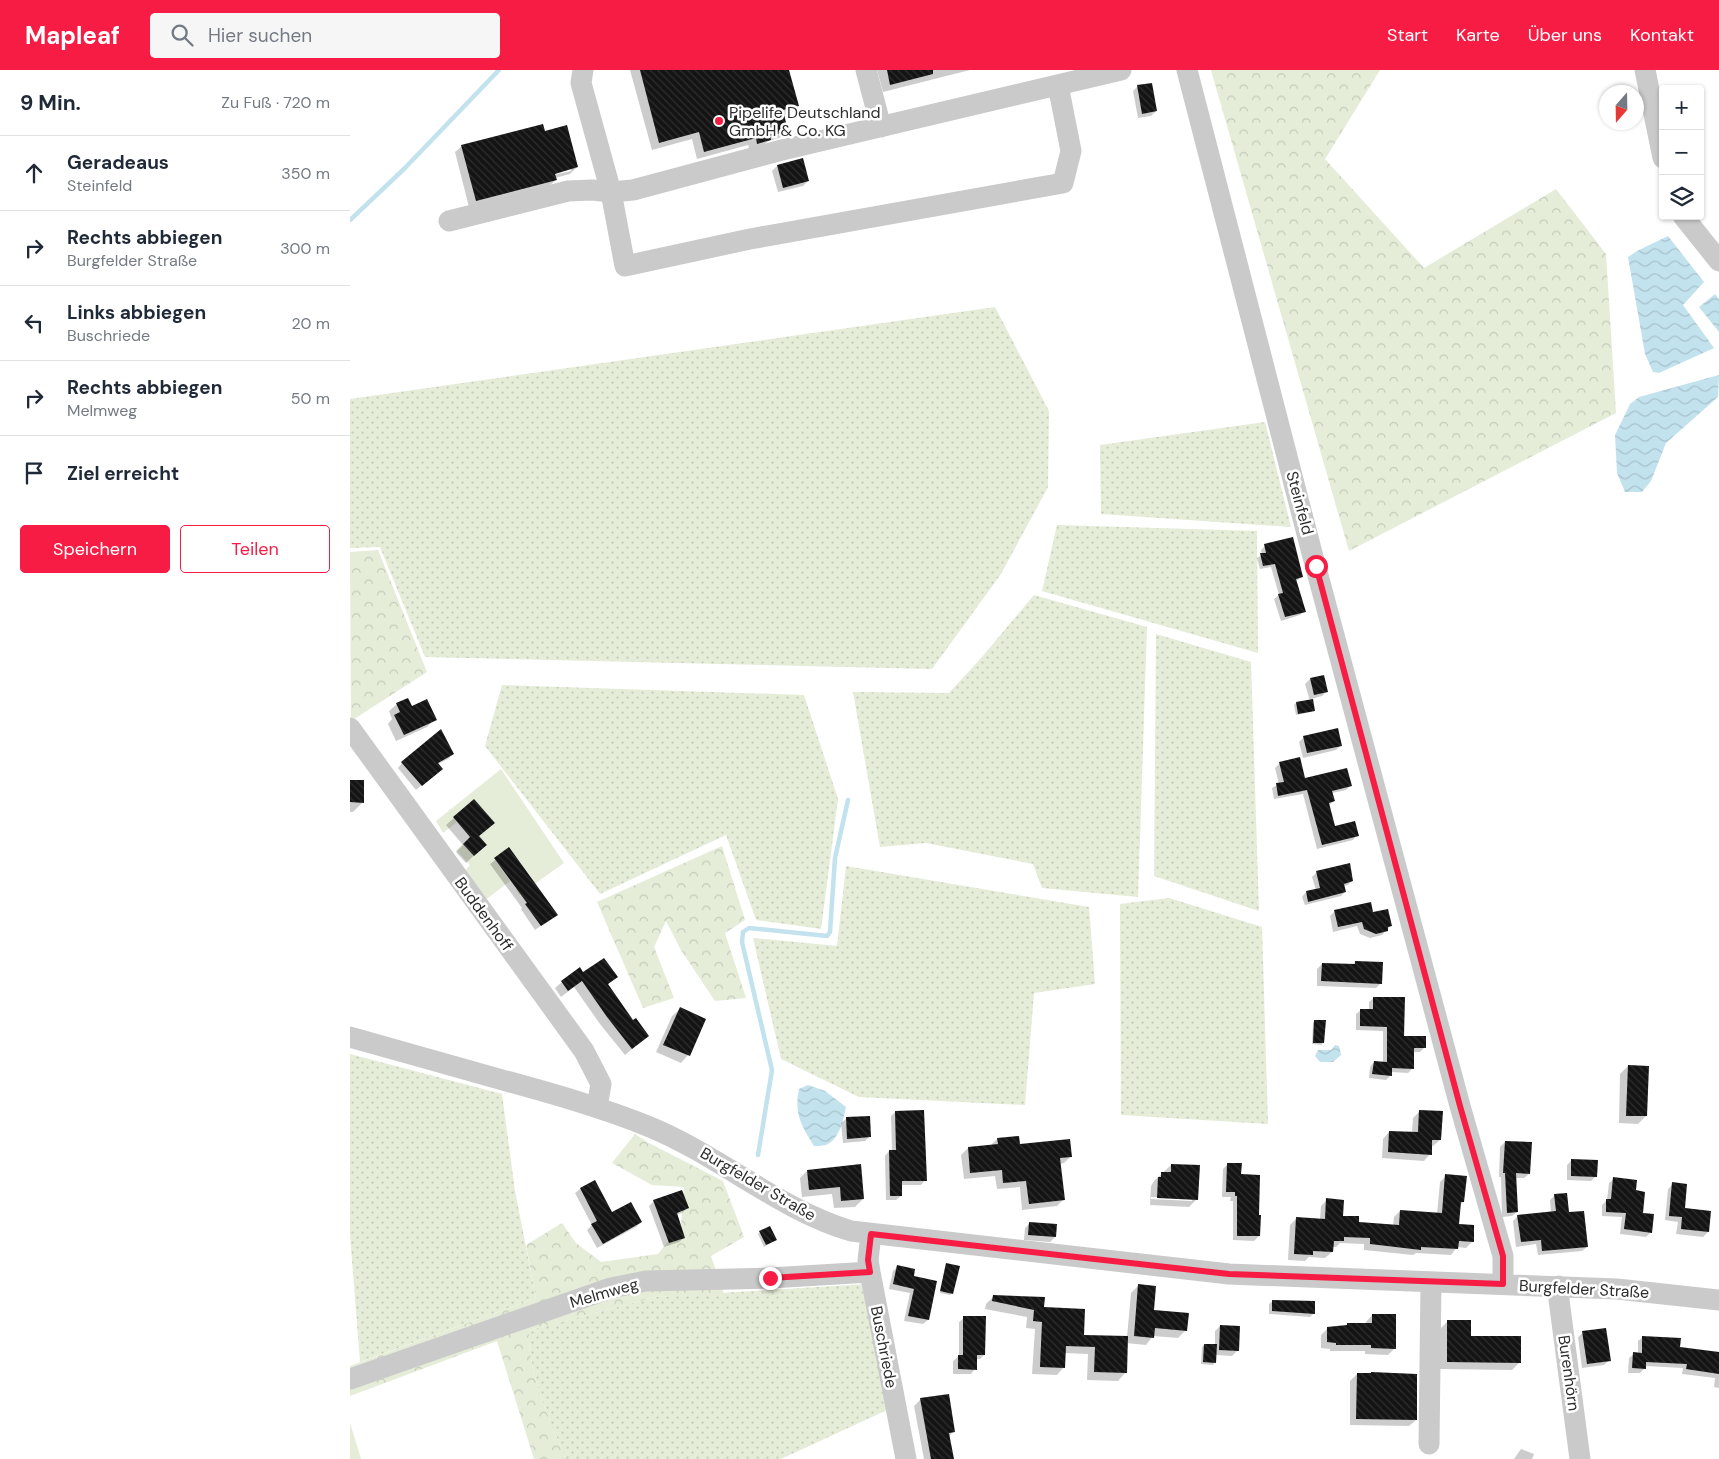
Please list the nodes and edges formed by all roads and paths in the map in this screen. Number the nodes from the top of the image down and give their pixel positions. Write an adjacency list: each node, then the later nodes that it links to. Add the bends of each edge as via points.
1 (583, 70): 9 (street, via 581,83)
2 (866, 70): 7 (street)
3 (1121, 70): 6 (street)
4 (1187, 70): 19 (street, Steinfeld, via 1312,553 1503,1256)
5 (1645, 70): 8 (street)
6 (1058, 85): 7 (street); 9 (street, via 1071,151 1063,183 750,239 625,266)
7 (881, 127): 9 (street, via 633,190)
8 (1659, 138)
9 (611, 192): 11 (street, via 568,191)
10 (1686, 220): 12 (street)
11 (448, 221)
12 (1719, 261)
13 (350, 728): 15 (street, Buddenhoff, via 584,1051 601,1084)
14 (350, 1037): 15 (street, Burgfelder Straße)
15 (597, 1107): 16 (street, Burgfelder Straße, via 692,1146 814,1218 851,1231)
16 (871, 1234): 17 (street, Buschriede); 18 (street, Burgfelder Straße, via 1229,1274)
17 (870, 1272): 22 (street, Melmweg, via 646,1281 611,1288); 24 (street, Buschriede)
18 (1431, 1282): 19 (street, Burgfelder Straße); 23 (street)
19 (1503, 1284): 20 (street, Burgfelder Straße)
20 (1559, 1286): 21 (street, Burgfelder Straße); 25 (street, Burenhörn)
21 (1719, 1300)
22 (350, 1379)
23 (1429, 1444)
24 (906, 1459)
25 (1580, 1459)

